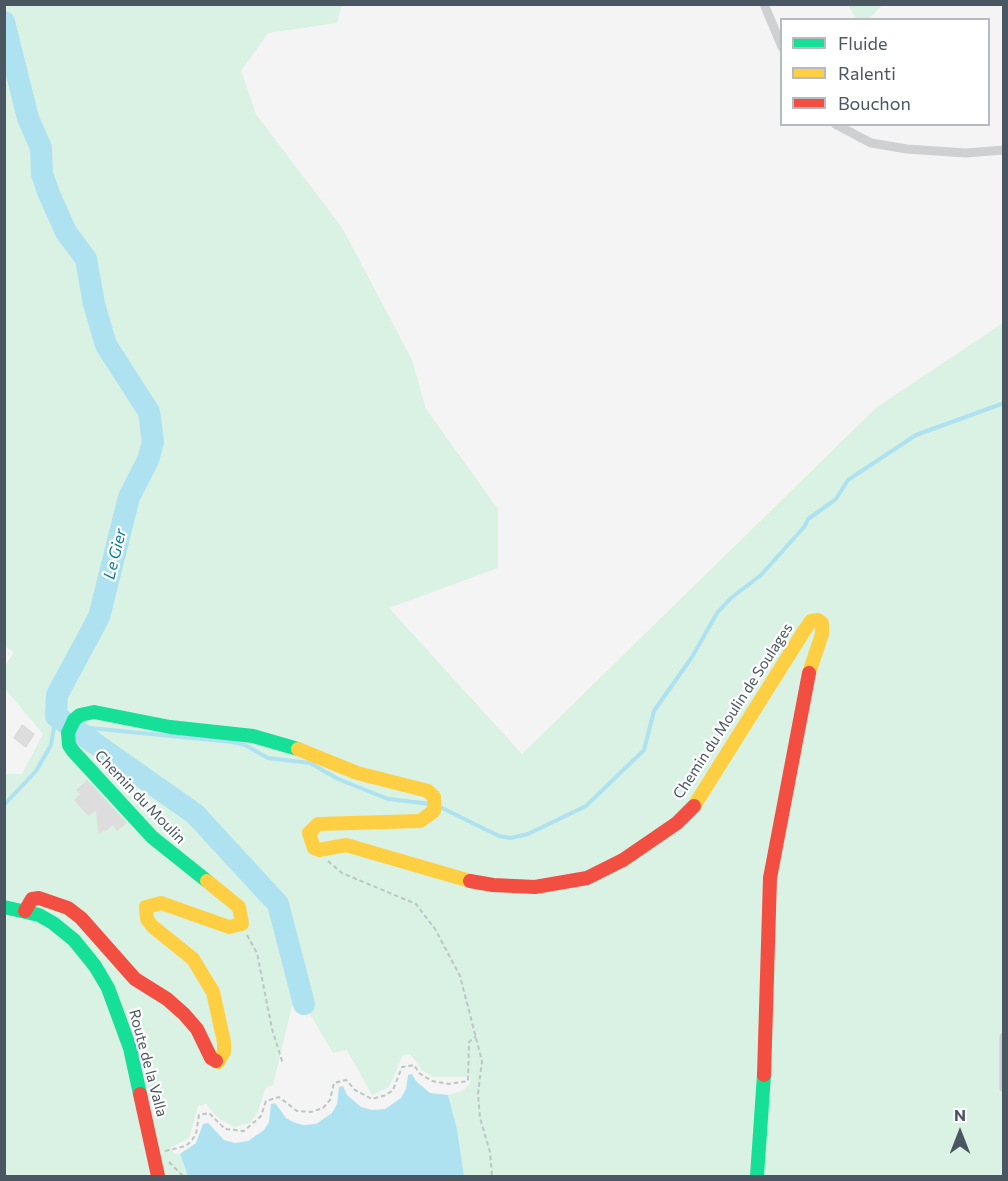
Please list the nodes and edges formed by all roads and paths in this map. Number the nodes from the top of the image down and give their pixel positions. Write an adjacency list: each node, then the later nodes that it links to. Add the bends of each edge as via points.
1 (764, 4): 2 (street)
2 (780, 42)
3 (839, 126): 4 (street, via 871,143 907,149 966,153)
4 (1004, 150)
5 (327, 849): 8 (street, Chemin du Moulin, via 319,850 310,844 309,833 318,824 420,821 434,812 434,797 428,791 357,773 284,743 94,712 80,715 71,726 69,745 73,751 152,837 239,907); 9 (path, via 328,861 342,873 416,904 435,929 460,976); 16 (street, Chemin du Moulin de Soulages, via 346,845 451,877 493,885 535,887 587,878 651,842 693,807 811,621 822,623 805,684 770,878)
6 (4, 907): 7 (street, Route de la Valla)
7 (25, 910): 8 (street, via 32,900 39,898 68,908 81,918 135,979 184,1014 215,1062 222,1059 224,1042 213,992 193,959 152,926 146,907 161,903 229,927); 13 (street, Route de la Valla, via 53,923 74,940 108,988 130,1048)
8 (242, 924): 11 (path, via 257,953)
9 (476, 1036): 13 (path, via 469,1042 468,1081 432,1081 414,1065 402,1067 393,1090 386,1095 372,1098 355,1090 346,1080 334,1083 330,1100 322,1108 297,1111 279,1097 266,1101 261,1116 244,1131 225,1129 209,1113 199,1115 196,1134 186,1146); 15 (path, via 482,1060 480,1118)
10 (1004, 1037): 12 (street)
11 (283, 1064)
12 (1004, 1088)
13 (153, 1153): 14 (street, Route de la Valla)
14 (158, 1176)
15 (492, 1176)
16 (757, 1176)

